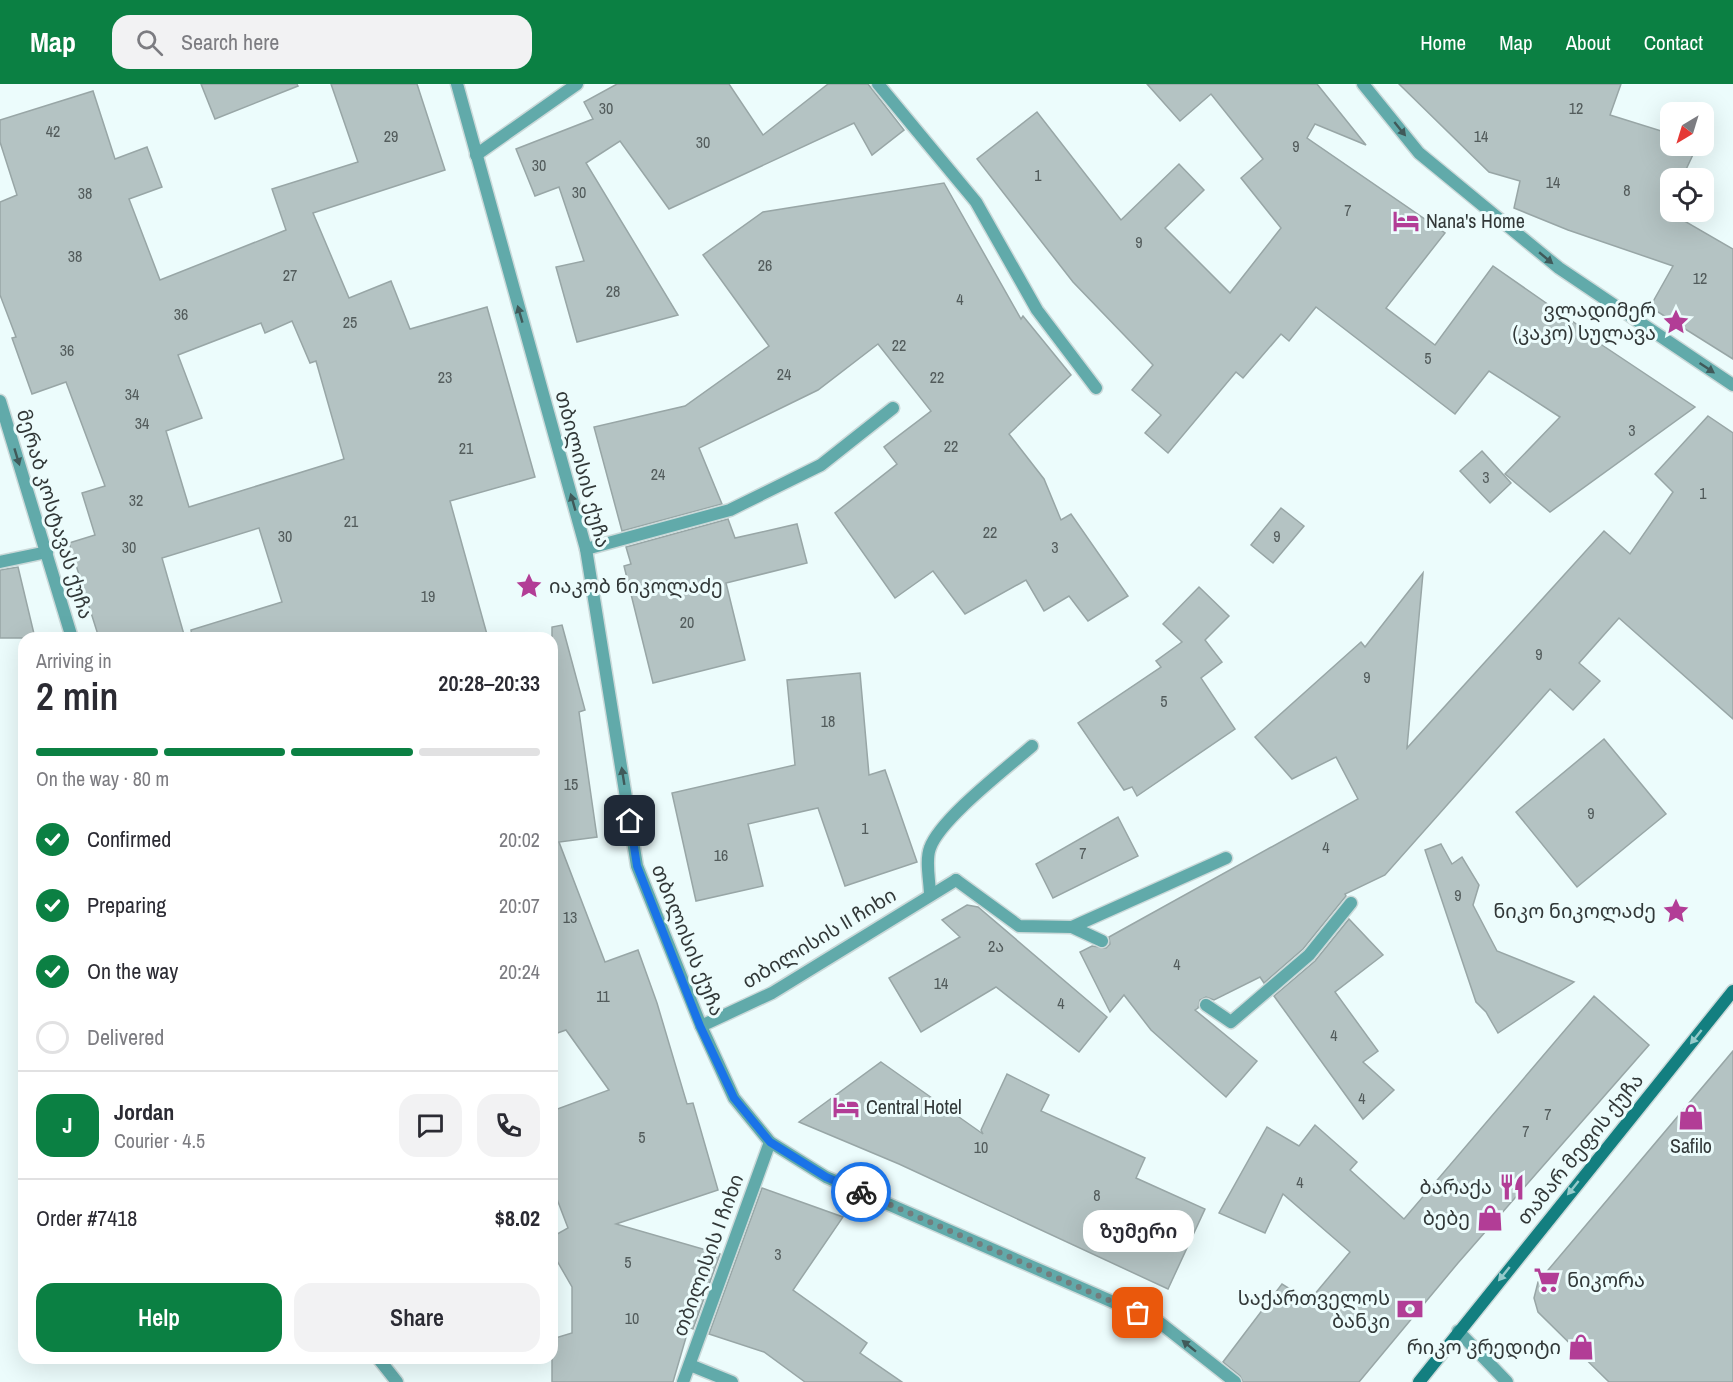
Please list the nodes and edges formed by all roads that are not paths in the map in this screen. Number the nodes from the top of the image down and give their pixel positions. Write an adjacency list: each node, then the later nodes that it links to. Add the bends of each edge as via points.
1 (457, 84): 5 (street, თბილისის ქუჩა)
2 (577, 84): 5 (street)
3 (878, 84): 7 (street, via 976,202 1037,310)
4 (1363, 84): 6 (street, one-way to 6, via 1419,153 1559,268)
5 (476, 155): 10 (street, თბილისის ქუჩა, one-way to 5)
6 (1733, 385)
7 (1096, 388)
8 (0, 401): 11 (street, მერაბ კოსტავას ქუჩა, one-way to 11)
9 (893, 408): 10 (street, via 821,465 730,510)
10 (586, 549): 22 (street, თბილისის ქუჩა, one-way to 10, via 637,866)
11 (47, 552): 12 (street); 13 (street, მერაბ კოსტავას ქუჩა)
12 (0, 562)
13 (70, 632)
14 (1032, 746): 16 (street, via 976,794 929,849)
15 (1226, 858): 18 (street)
16 (930, 895): 18 (street, თბილისის II ჩიხი, via 956,880 1019,926); 22 (street, თბილისის II ჩიხი, via 772,993)
17 (1351, 903): 21 (street, via 1309,954 1231,1022)
18 (1072, 927): 19 (street)
19 (1102, 941)
20 (1733, 991): 24 (main road, თამარ მეფის ქუჩა, one-way to 24)
21 (1206, 1005)
22 (700, 1026): 23 (street, თბილისის ქუჩა, via 734,1098)
23 (770, 1142): 26 (street, თბილისის I ჩიხი); 30 (street, თბილისის ქუჩა, one-way to 23, via 1159,1322 826,1177)
24 (1458, 1331): 31 (main road, თამარ მეფის ქუჩა); 32 (street)
25 (383, 1364): 27 (street)
26 (690, 1365): 28 (street, თბილისის I ჩიხი); 29 (street)
27 (397, 1382)
28 (683, 1382)
29 (732, 1382)
30 (1235, 1382)
31 (1419, 1382)
32 (1508, 1382)

